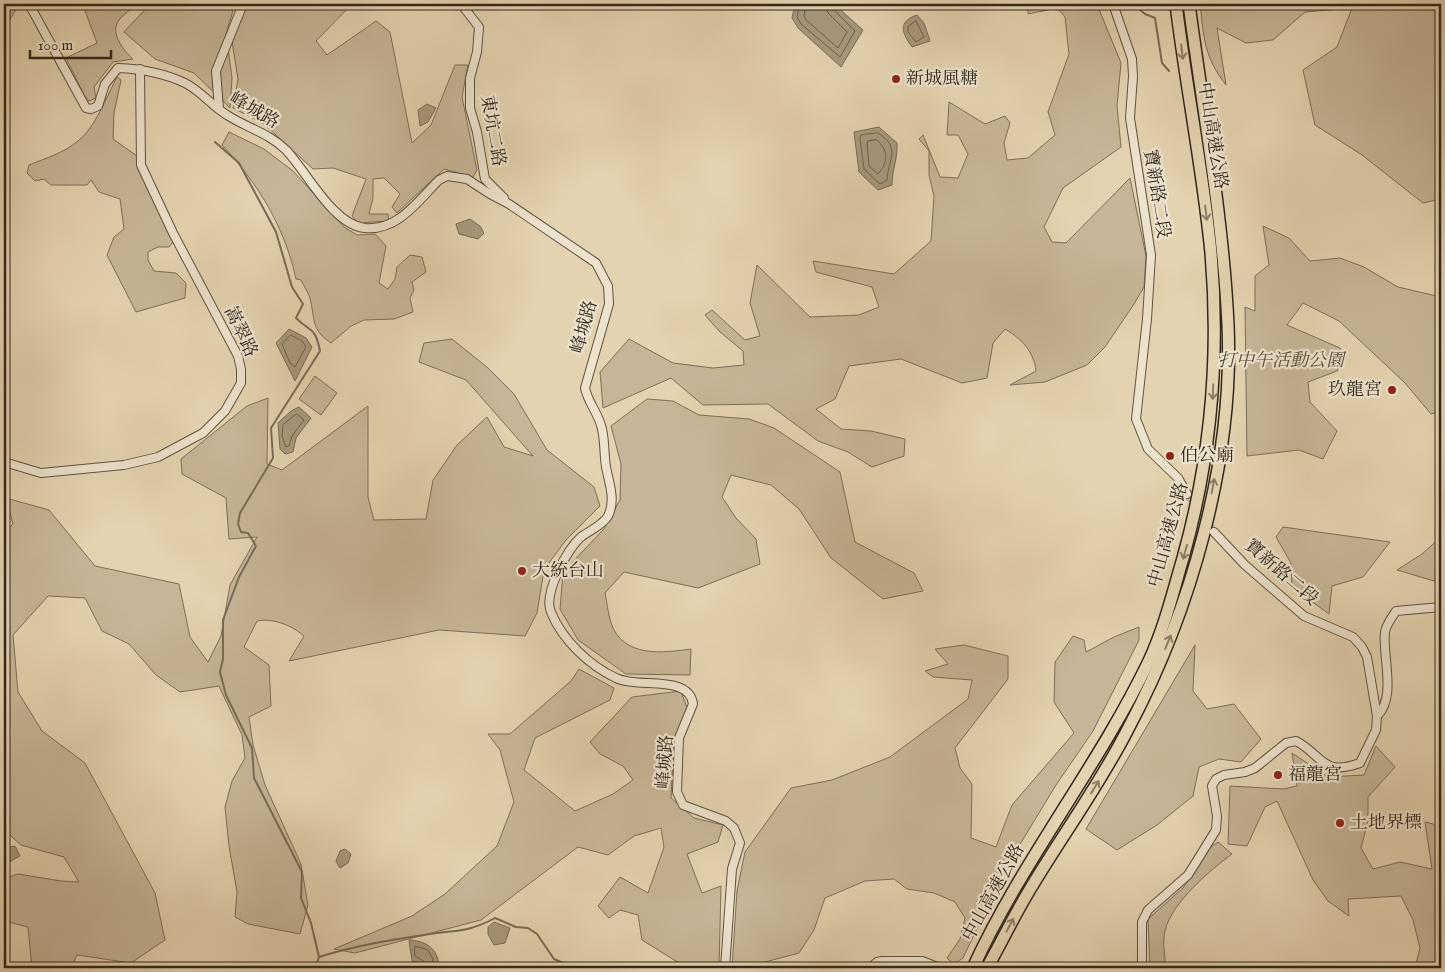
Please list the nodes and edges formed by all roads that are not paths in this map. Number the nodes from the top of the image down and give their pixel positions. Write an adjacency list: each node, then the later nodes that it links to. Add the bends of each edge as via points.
1 (29, 4): 7 (street, 峰城路, via 86,108 98,106 105,84 118,68)
2 (243, 4): 8 (street, via 216,71)
3 (473, 4): 9 (street, 東坑二路, via 465,9 479,27 470,78 470,108 485,179)
4 (1113, 4): 11 (street, 寶新路二段, via 1132,59 1130,118 1150,254 1147,319 1136,419 1148,450 1178,478)
5 (1176, 4): 18 (highway, 中山高速公路, one-way to 18, via 1211,252 1213,402 1204,474 1180,567 1150,659 1003,910)
6 (1189, 4): 19 (highway, 中山高速公路, one-way to 6, via 1028,892 1109,764 1156,672 1183,607 1210,502 1222,441 1228,326 1222,240)
7 (140, 69): 8 (street, 峰城路, via 185,83); 10 (street, 嵩翠路, via 140,164 238,356 241,382 232,402 204,433 158,458 124,465 41,473)
8 (219, 109): 9 (street, 峰城路, via 272,137 332,207 347,222 358,227 390,225 399,220 447,176 467,179)
9 (509, 204): 15 (street, 峰城路, via 596,263 608,286 609,304 585,388 602,428 612,499 603,522 580,538 561,566 549,596 550,610 578,652 607,673 628,683 676,686 686,691 692,700 691,711 679,738 679,800 692,810 726,821 734,828 740,843 732,869)
10 (4, 462)
11 (1187, 494)
12 (1214, 532): 14 (street, 寶新路二段, via 1244,565 1304,616 1353,637 1362,647 1367,657)
13 (1441, 607): 14 (street, via 1396,611 1385,630 1387,689 1383,710)
14 (1377, 716): 20 (street, 寶新路二段, via 1376,730 1360,763 1343,768 1326,765 1296,741 1286,743 1255,768 1224,774 1216,779 1212,786 1216,830 1188,875 1148,910 1142,922)
15 (725, 968)
16 (870, 968): 17 (street, via 882,961 922,961)
17 (940, 968)
18 (973, 968)
19 (987, 968)
20 (1140, 968)

